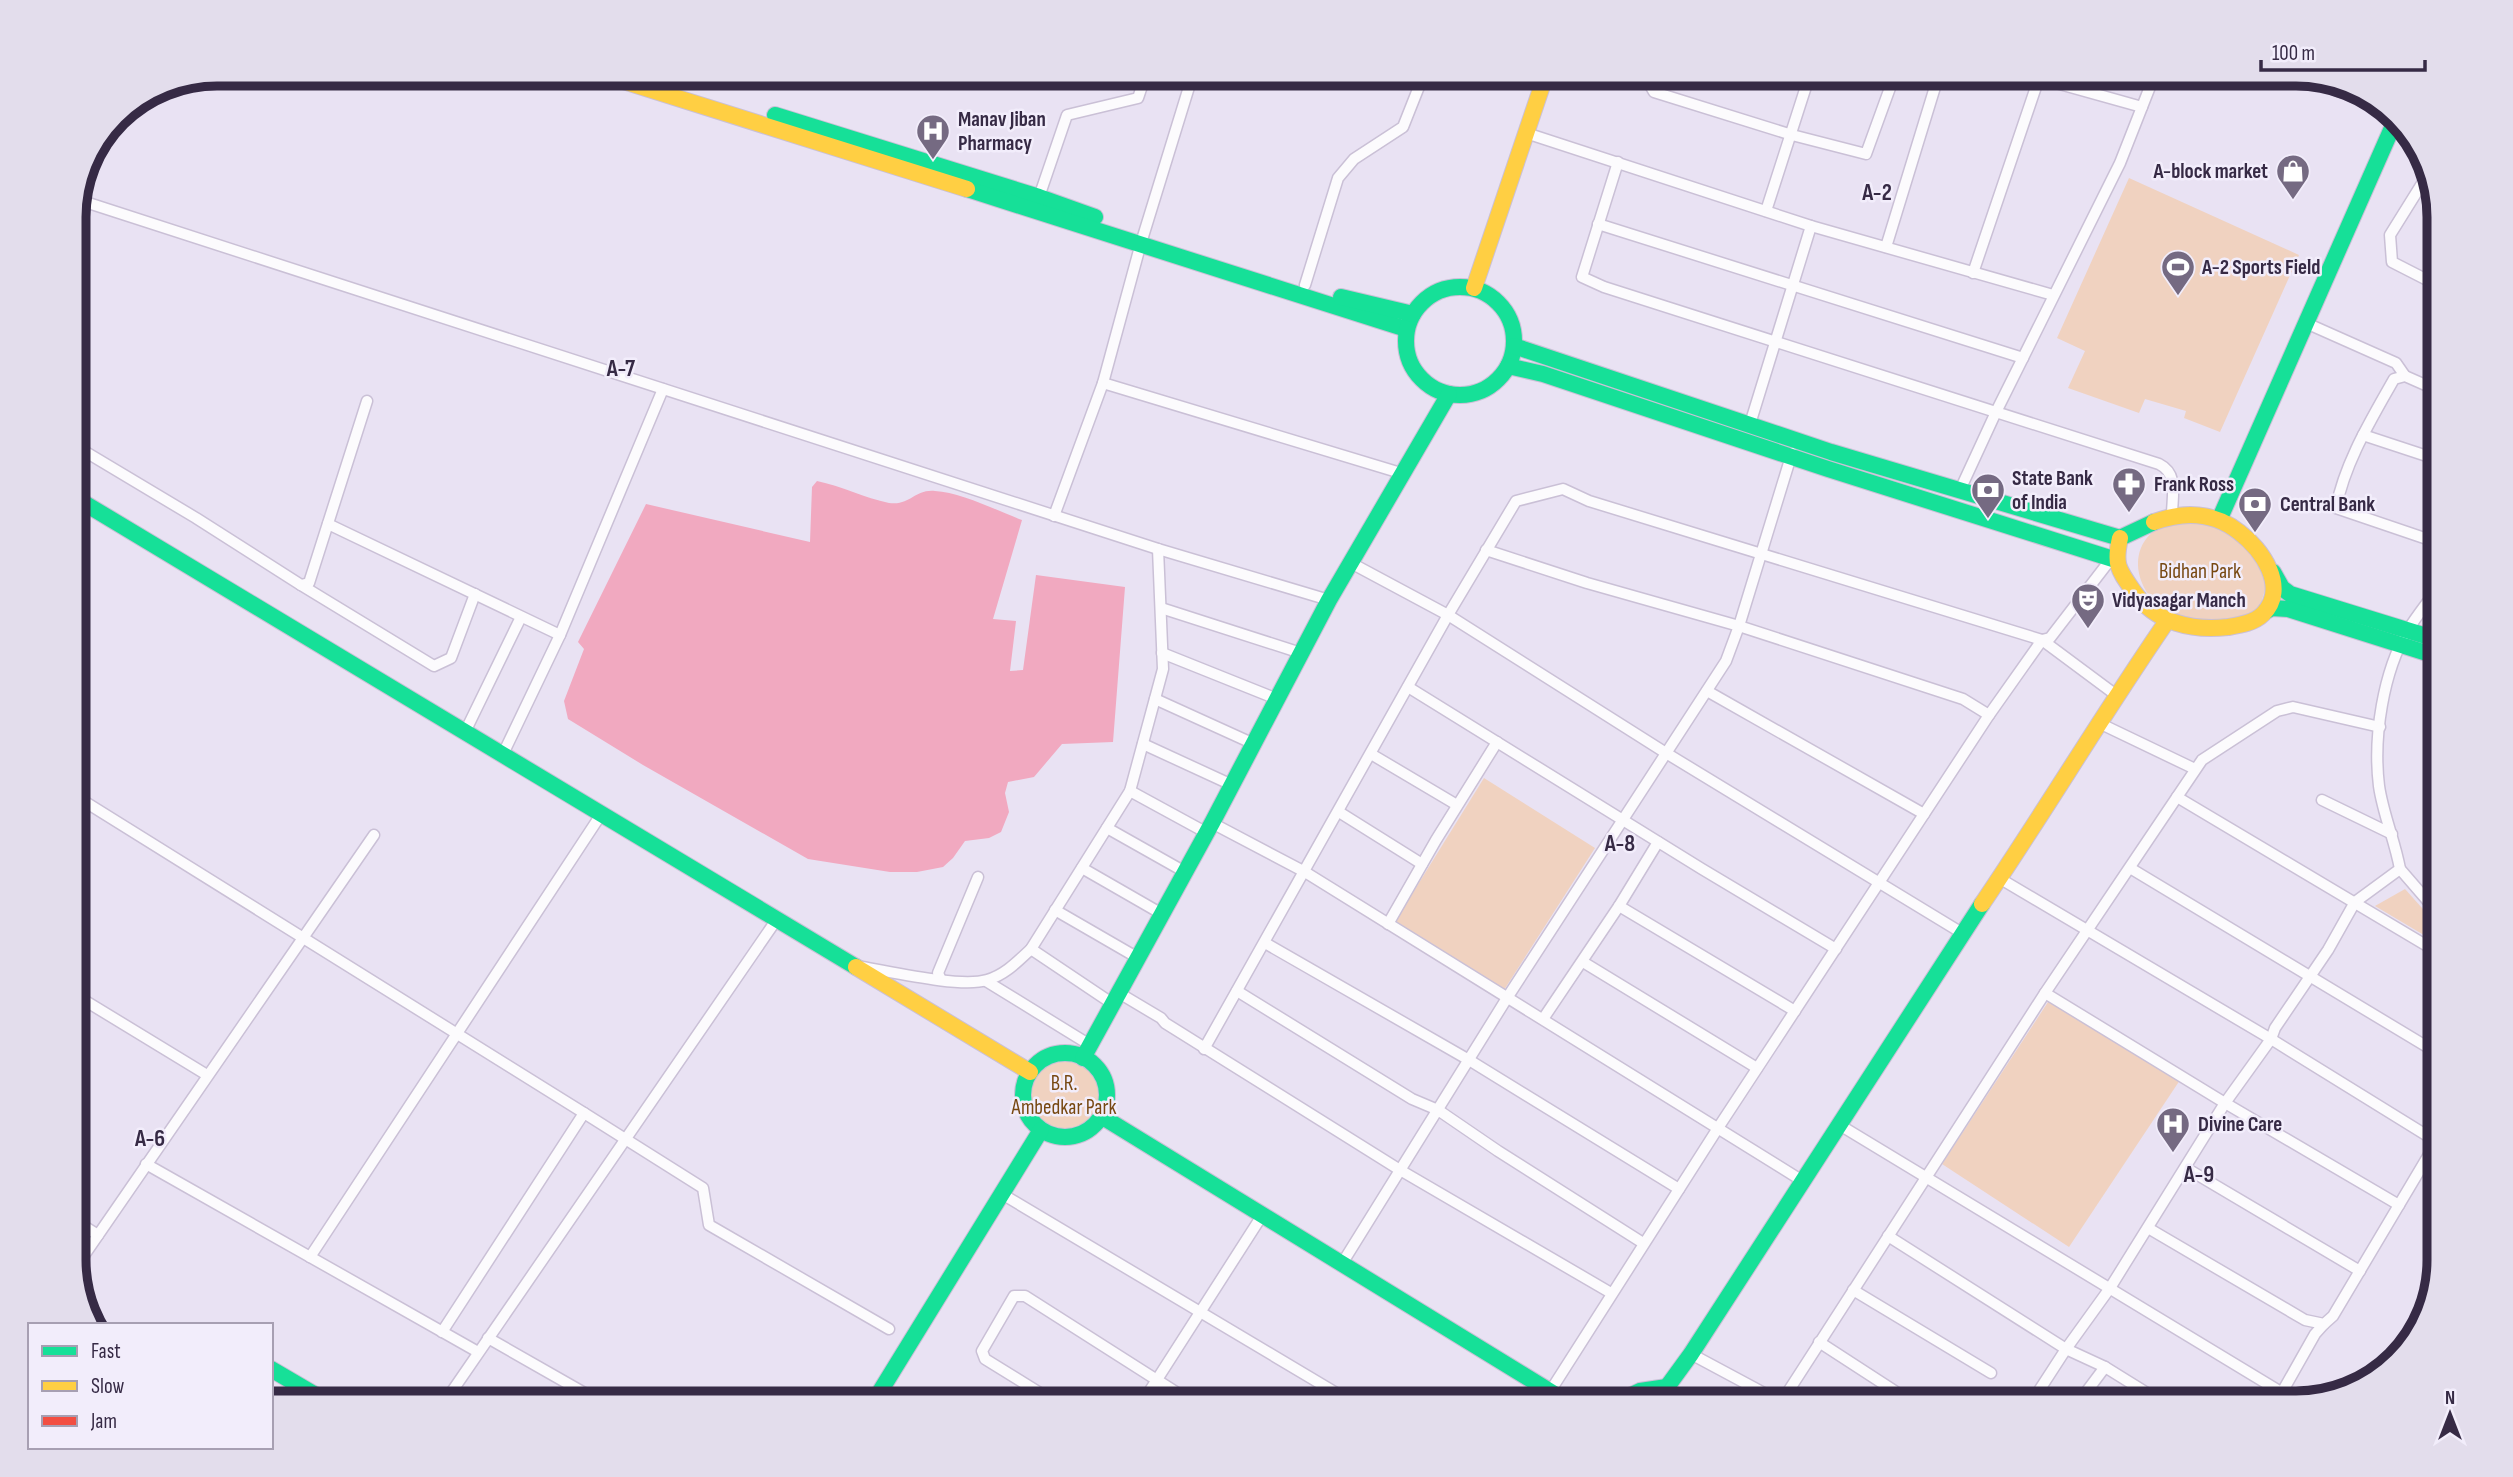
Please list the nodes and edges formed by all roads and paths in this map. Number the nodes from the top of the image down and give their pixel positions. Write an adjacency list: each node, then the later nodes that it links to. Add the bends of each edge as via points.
1 (640, 86): 25 (street)
2 (691, 86): 20 (street)
3 (1142, 86): 20 (street, via 1139,98 1067,115)
4 (1189, 86): 25 (street)
5 (1419, 86): 30 (street, via 1403,127 1354,159 1338,178)
6 (1542, 86): 16 (street)
7 (1650, 86): 17 (street, via 1654,92)
8 (1806, 86): 17 (street)
9 (1891, 86): 17 (street, via 1866,154)
10 (1935, 86): 26 (street)
11 (2036, 86): 27 (street)
12 (2067, 86): 14 (street)
13 (2150, 86): 14 (street)
14 (2142, 107): 32 (street, via 2120,163)
15 (2393, 128): 34 (street)
16 (1526, 133): 18 (street); 31 (street)
17 (1792, 135): 22 (street)
18 (1618, 162): 22 (street); 23 (street)
19 (2423, 183): 28 (street, via 2390,235 2392,262)
20 (1039, 197): 25 (street)
21 (87, 203): 43 (street)
22 (1766, 211): 24 (street)
23 (1598, 224): 29 (street); 36 (street, via 1582,277)
24 (1811, 226): 26 (street); 29 (street)
25 (1143, 239): 30 (street); 35 (street); 41 (street)
26 (1886, 247): 27 (street)
27 (1973, 273): 32 (street)
28 (2427, 280)
29 (1794, 284): 36 (street); 38 (street)
30 (1305, 285): 33 (street)
31 (1474, 288): 33 (street, via 1437,291); 37 (street, via 1488,294 1509,317)
32 (2053, 295): 38 (street)
33 (1413, 314): 35 (street)
34 (2306, 323): 40 (street, via 2396,363); 58 (street)
35 (1406, 329): 44 (street, via 1410,364 1434,389)
36 (1775, 341): 46 (street); 47 (street)
37 (1514, 346): 39 (street); 47 (street)
38 (2023, 358): 46 (street)
39 (1508, 366): 44 (street, via 1485,389); 52 (street)
40 (2405, 376): 42 (street); 48 (street, via 2394,379)
41 (1103, 383): 53 (street); 56 (street)
42 (2427, 386)
43 (663, 389): 56 (street); 78 (street)
44 (1449, 394): 53 (street)
45 (367, 401): 59 (street)
46 (1996, 412): 54 (street); 57 (street, via 2168,468 2173,476)
47 (1750, 424): 49 (street)
48 (2363, 435): 51 (street); 61 (street, via 2336,508)
49 (1796, 440): 52 (street); 54 (street)
50 (86, 452): 68 (street)
51 (2427, 456)
52 (1791, 457): 64 (street); 65 (street)
53 (1404, 474): 66 (street)
54 (1960, 490): 60 (street)
55 (86, 504): 93 (street)
56 (1055, 516): 62 (street)
57 (2172, 516): 58 (street); 60 (street)
58 (2220, 518): 67 (street, via 2260,552)
59 (328, 524): 68 (street, via 309,583); 69 (street)
60 (2120, 538): 65 (street)
61 (2427, 539)
62 (1158, 549): 70 (street); 72 (street)
63 (1486, 550): 64 (street, via 1516,501 1563,489); 74 (street); 77 (street)
64 (1761, 554): 77 (street); 81 (street)
65 (2116, 560): 76 (street, via 2137,598); 81 (street, via 2107,564 2050,638)
66 (1351, 563): 70 (street); 74 (street)
67 (2273, 572): 73 (street); 79 (street, via 2290,594)
68 (300, 584): 69 (street, via 434,666 451,658)
69 (475, 594): 75 (street)
70 (1329, 600): 84 (street)
71 (2427, 604): 79 (street)
72 (1161, 608): 83 (street); 84 (street)
73 (2266, 611): 76 (street, via 2249,622 2227,627 2187,627); 79 (street, via 2288,609)
74 (1448, 615): 85 (street); 97 (street)
75 (521, 617): 78 (street); 93 (street)
76 (2167, 621): 87 (street)
77 (1739, 626): 86 (street, via 1726,661); 90 (street, via 1963,699)
78 (560, 635): 98 (street)
79 (2405, 638): 80 (street); 82 (street); 92 (street, via 2385,687)
80 (2427, 639)
81 (2042, 640): 87 (street); 90 (street)
82 (2427, 650)
83 (1162, 653): 88 (street); 89 (street)
84 (1301, 653): 89 (street)
85 (1408, 687): 94 (street); 99 (street)
86 (1707, 691): 97 (street); 109 (street)
87 (2116, 695): 91 (street)
88 (1155, 699): 95 (street); 96 (street)
89 (1277, 699): 96 (street)
90 (1989, 715): 109 (street)
91 (2099, 723): 100 (street); 123 (street)
92 (2380, 727): 100 (street, via 2293,707 2277,711); 113 (street, via 2376,755 2379,789)
93 (465, 732): 98 (street)
94 (1497, 741): 106 (street); 110 (street)
95 (1143, 744): 101 (street); 102 (street)
96 (1254, 744): 101 (street)
97 (1666, 753): 110 (street); 124 (street)
98 (503, 754): 108 (street)
99 (1371, 754): 106 (street); 107 (street)
100 (2195, 769): 103 (street)
101 (1232, 785): 112 (street)
102 (1130, 790): 111 (street); 112 (street)
103 (2177, 797): 118 (street); 126 (street)
104 (2322, 800): 113 (street)
105 (86, 801): 134 (street)
106 (1457, 805): 116 (street)
107 (1339, 812): 116 (street); 121 (street)
108 (603, 813): 130 (street); 152 (street)
109 (1924, 814): 124 (street)
110 (1622, 820): 115 (street); 148 (street)
111 (1107, 828): 117 (street); 120 (street)
112 (1209, 828): 120 (street); 121 (street)
113 (2392, 834): 119 (street)
114 (374, 835): 134 (street)
115 (1658, 842): 127 (street); 138 (street)
116 (1422, 864): 131 (street)
117 (1082, 868): 128 (street); 129 (street)
118 (2130, 869): 132 (street); 142 (street)
119 (2400, 869): 125 (street); 126 (street)
120 (1185, 873): 129 (street)
121 (1305, 873): 131 (street); 135 (street)
122 (978, 877): 143 (street, via 938,973)
123 (1999, 878): 132 (street); 133 (street)
124 (1879, 882): 133 (street); 138 (street)
125 (2427, 900)
126 (2355, 902): 136 (street); 142 (street)
127 (1619, 906): 140 (street); 150 (street)
128 (1055, 910): 137 (street); 139 (street)
129 (1162, 914): 139 (street)
130 (777, 919): 141 (street); 169 (street)
131 (1388, 924): 148 (street)
132 (2088, 931): 146 (street); 153 (street)
133 (1962, 933): 165 (street)
134 (303, 936): 152 (street); 160 (street)
135 (1265, 943): 145 (street); 157 (street)
136 (2427, 946)
137 (1031, 949): 144 (street, via 1011,968); 147 (street)
138 (1836, 949): 150 (street)
139 (1138, 958): 147 (street)
140 (1583, 962): 151 (street); 158 (street)
141 (855, 966): 143 (street); 159 (street)
142 (2309, 977): 153 (street); 154 (street)
143 (941, 980): 144 (street)
144 (986, 981): 156 (street)
145 (1237, 991): 155 (street); 162 (street)
146 (2045, 993): 161 (street); 174 (street)
147 (1116, 998): 155 (street, via 1161,1018); 156 (street)
148 (1507, 998): 151 (street); 157 (street)
149 (86, 1001): 160 (street)
150 (1795, 1011): 158 (street)
151 (1543, 1019): 166 (street)
152 (457, 1034): 163 (street); 186 (street)
153 (2271, 1039): 161 (street); 168 (street)
154 (2427, 1046)
155 (1204, 1049): 173 (street)
156 (1087, 1051): 159 (street, via 1054,1055); 164 (street, via 1106,1087)
157 (1469, 1060): 162 (street); 176 (street)
158 (1758, 1068): 166 (street)
159 (1030, 1072): 167 (street, via 1024,1103)
160 (207, 1075): 171 (street)
161 (2225, 1103): 172 (street); 178 (street)
162 (1437, 1110): 173 (street); 184 (street)
163 (584, 1113): 169 (street); 195 (street)
164 (1101, 1116): 167 (street, via 1091,1128 1070,1137); 179 (street)
165 (1838, 1124): 174 (street); 175 (street)
166 (1718, 1128): 175 (street); 176 (street)
167 (1041, 1130): 177 (street)
168 (2427, 1135)
169 (625, 1140): 194 (street, via 703,1188 709,1225); 196 (street)
170 (2427, 1160): 178 (street)
171 (146, 1164): 182 (street); 186 (street)
172 (2186, 1168): 181 (street); 188 (street)
173 (1400, 1170): 187 (street); 191 (street)
174 (1926, 1177): 183 (street); 189 (street)
175 (1801, 1180): 200 (street)
176 (1679, 1189): 184 (street)
177 (1002, 1194): 192 (street); 210 (street)
178 (2399, 1205): 188 (street)
179 (1264, 1214): 187 (street); 192 (street)
180 (86, 1228): 182 (street)
181 (2148, 1228): 189 (street); 193 (street, via 2305,1320)
182 (98, 1235): 185 (street)
183 (1888, 1236): 190 (street); 198 (street)
184 (1643, 1243): 191 (street)
185 (86, 1252)
186 (310, 1257): 195 (street)
187 (1343, 1262): 205 (street)
188 (2360, 1271): 193 (street)
189 (2109, 1288): 198 (street); 225 (street)
190 (1853, 1290): 197 (street); 203 (street)
191 (1611, 1293): 205 (street)
192 (1200, 1311): 204 (street); 214 (street)
193 (2324, 1324): 226 (street)
194 (889, 1329)
195 (442, 1332): 199 (street)
196 (488, 1338): 199 (street); 209 (street)
197 (1819, 1342): 220 (street); 221 (street)
198 (2066, 1349): 201 (street); 222 (street)
199 (478, 1352): 208 (street)
200 (1691, 1354): 206 (street); 219 (street)
201 (2105, 1367): 223 (street); 224 (street)
202 (273, 1370): 207 (street)
203 (1991, 1373)
204 (1156, 1381): 211 (street, via 1025,1296 1014,1296 982,1351 985,1359); 212 (street); 213 (street)
205 (1546, 1387): 215 (street); 216 (street)
206 (1667, 1387): 217 (street, via 1657,1385); 218 (street)
207 (307, 1391)
208 (452, 1391)
209 (580, 1391)
210 (881, 1391)
211 (1035, 1391)
212 (1150, 1391)
213 (1172, 1391)
214 (1332, 1391)
215 (1542, 1391)
216 (1551, 1391)
217 (1644, 1391)
218 (1669, 1391)
219 (1760, 1391)
220 (1793, 1391)
221 (1893, 1391)
222 (2039, 1391)
223 (2087, 1391)
224 (2143, 1391)
225 (2280, 1391)
226 (2284, 1391)

